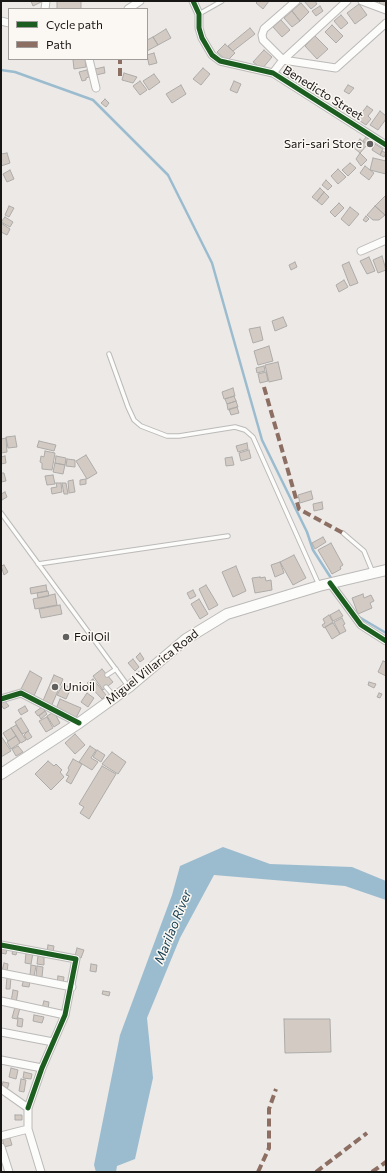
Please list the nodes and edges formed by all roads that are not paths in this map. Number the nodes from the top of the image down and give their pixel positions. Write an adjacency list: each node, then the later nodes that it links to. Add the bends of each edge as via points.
1 (140, 1): 7 (street)
2 (193, 1): 9 (street, Benedicto Street)
3 (222, 1): 9 (lane)
4 (296, 1): 12 (street, via 264,29 262,35 263,40)
5 (347, 1): 12 (street)
6 (362, 1): 8 (street)
7 (130, 8)
8 (386, 10)
9 (199, 14): 13 (street, Benedicto Street, via 199,28 212,55 232,65)
10 (386, 23): 12 (street, via 336,68)
11 (89, 60): 14 (street)
12 (283, 60): 13 (street)
13 (273, 73): 15 (street, Benedicto Street)
14 (96, 88)
15 (386, 145)
16 (386, 240): 17 (street)
17 (361, 251)
18 (109, 354): 26 (lane, via 128,408 134,420 141,426 167,436 235,427 245,430 253,437)
19 (1, 513): 22 (lane)
20 (343, 533): 24 (lane, via 364,551)
21 (228, 536): 22 (lane)
22 (38, 564): 28 (lane)
23 (386, 570): 24 (main road, Miguel Villarica Road)
24 (373, 574): 25 (main road, Miguel Villarica Road)
25 (330, 583): 26 (main road, Miguel Villarica Road); 27 (street, via 361,625)
26 (320, 586): 31 (main road, Miguel Villarica Road, via 227,614 186,639)
27 (386, 641)
28 (116, 669): 29 (lane); 31 (lane)
29 (107, 675)
30 (106, 687): 32 (lane)
31 (128, 687): 32 (main road, Miguel Villarica Road)
32 (114, 697): 34 (main road, Miguel Villarica Road)
33 (1, 699): 34 (street, via 21,693)
34 (79, 723): 35 (main road, Miguel Villarica Road)
35 (1, 774)
36 (1, 945): 38 (street, via 76,959)
37 (1, 973): 38 (street)
38 (72, 987): 40 (street)
39 (1, 1000): 40 (street)
40 (65, 1015): 42 (street)
41 (1, 1032): 42 (street)
42 (53, 1042): 44 (street)
43 (1, 1060): 44 (street)
44 (42, 1068): 46 (street)
45 (1, 1089): 46 (street)
46 (28, 1108): 47 (street)
47 (28, 1129): 48 (street); 51 (street)
48 (1, 1136)
49 (1, 1147): 50 (street)
50 (9, 1172)
51 (40, 1172)

